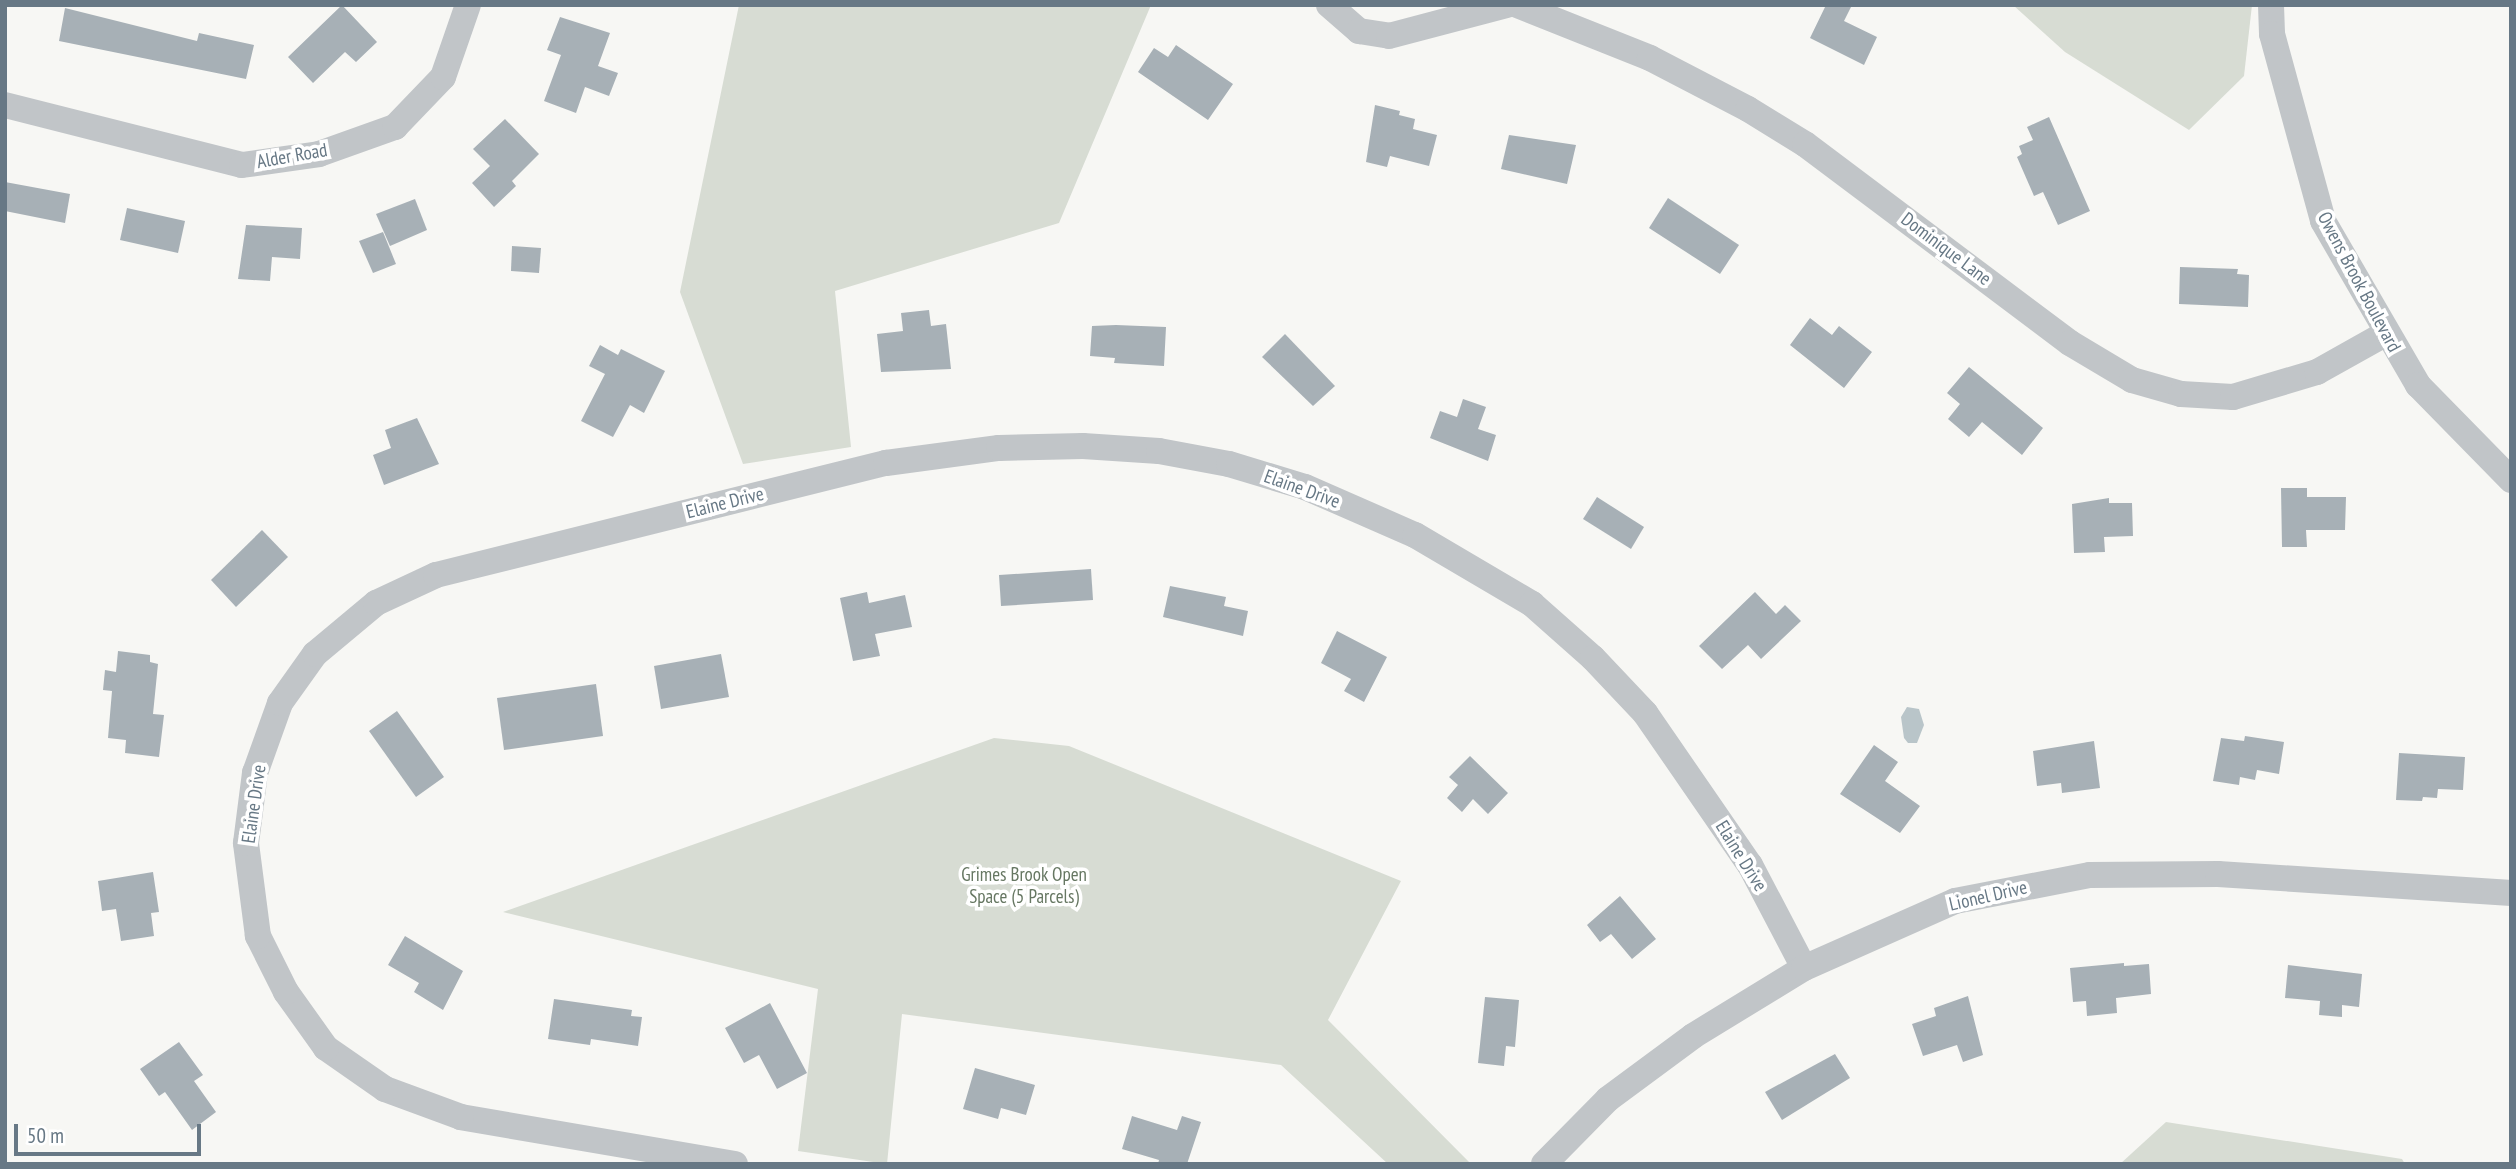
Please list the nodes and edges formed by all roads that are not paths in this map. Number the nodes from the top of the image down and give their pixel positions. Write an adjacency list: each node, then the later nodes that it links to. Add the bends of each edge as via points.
1 (468, 5): 6 (street, Alder Road, via 443,77 395,127 319,154 242,165)
2 (1329, 5): 3 (street, via 1359,31 1389,36)
3 (1506, 5)
4 (1517, 5): 7 (street, Dominique Lane, via 1650,58 1748,109 1827,161 2070,343 2132,380 2180,394 2233,397 2318,372)
5 (2271, 5): 7 (street, Owens Brook Boulevard, via 2272,34 2323,221)
6 (5, 105)
7 (2385, 334): 8 (street, Owens Brook Boulevard, via 2418,386)
8 (2511, 480)
9 (2511, 894): 10 (street, Lionel Drive, via 2218,874 2090,875 1955,901)
10 (1804, 968): 11 (street, Elaine Drive, via 1750,865 1645,713 1593,657 1532,604 1415,535 1305,487 1229,464 1159,451 1083,446 999,449 886,463 436,575 376,603 315,654 280,704 255,773 246,843 258,936 286,992 326,1048 385,1089 461,1118); 12 (street, Lionel Drive, via 1693,1036 1608,1099)
11 (735, 1164)
12 (1544, 1164)

